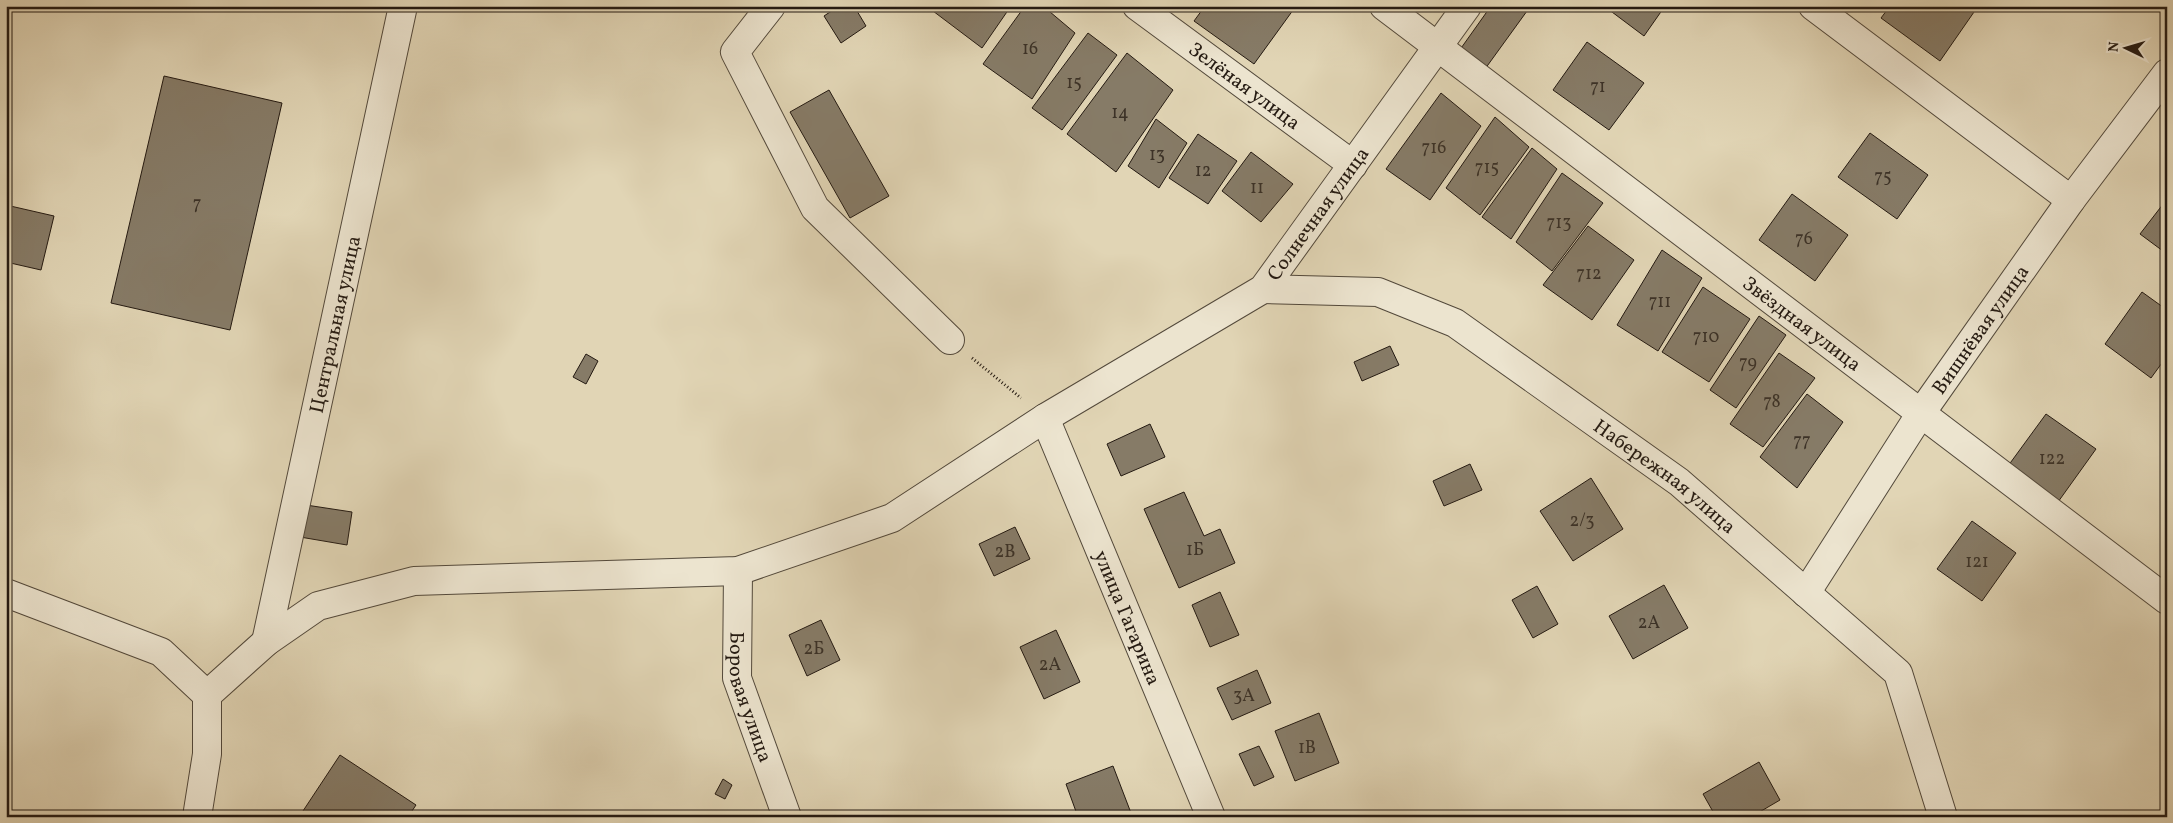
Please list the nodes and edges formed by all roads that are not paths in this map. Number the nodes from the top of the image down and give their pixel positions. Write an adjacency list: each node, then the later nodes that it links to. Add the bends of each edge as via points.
1 (402, 6): 19 (street, Центральная улица)
2 (771, 6): 12 (street, via 735,52 815,208)
3 (1137, 6): 9 (street, Зелёная улица)
4 (1384, 6): 7 (street, Звёздная улица)
5 (1467, 6): 7 (street, Солнечная улица)
6 (1813, 6): 10 (street)
7 (1439, 46): 9 (street, Солнечная улица); 13 (street, Звёздная улица)
8 (2167, 73): 10 (street, Вишнёвая улица)
9 (1353, 165): 11 (street, Солнечная улица)
10 (2071, 200): 13 (street, Вишнёвая улица)
11 (1264, 289): 14 (street, Солнечная улица); 17 (street, Набережная улица, via 1378,292 1455,323 1679,482)
12 (950, 340)
13 (1921, 413): 17 (street, Вишнёвая улица); 18 (street, Звёздная улица)
14 (1045, 418): 15 (street, Солнечная улица, via 892,518); 23 (street, улица Гагарина)
15 (738, 571): 19 (street, Солнечная улица, via 414,581 318,606); 22 (street, Боровая улица, via 737,678)
16 (6, 593): 20 (street, via 161,652)
17 (1806, 593): 24 (street, Набережная улица, via 1898,673)
18 (2167, 600)
19 (266, 642): 20 (street, Солнечная улица)
20 (206, 695): 21 (street, via 207,754)
21 (197, 817)
22 (786, 817)
23 (1212, 817)
24 (1943, 817)

